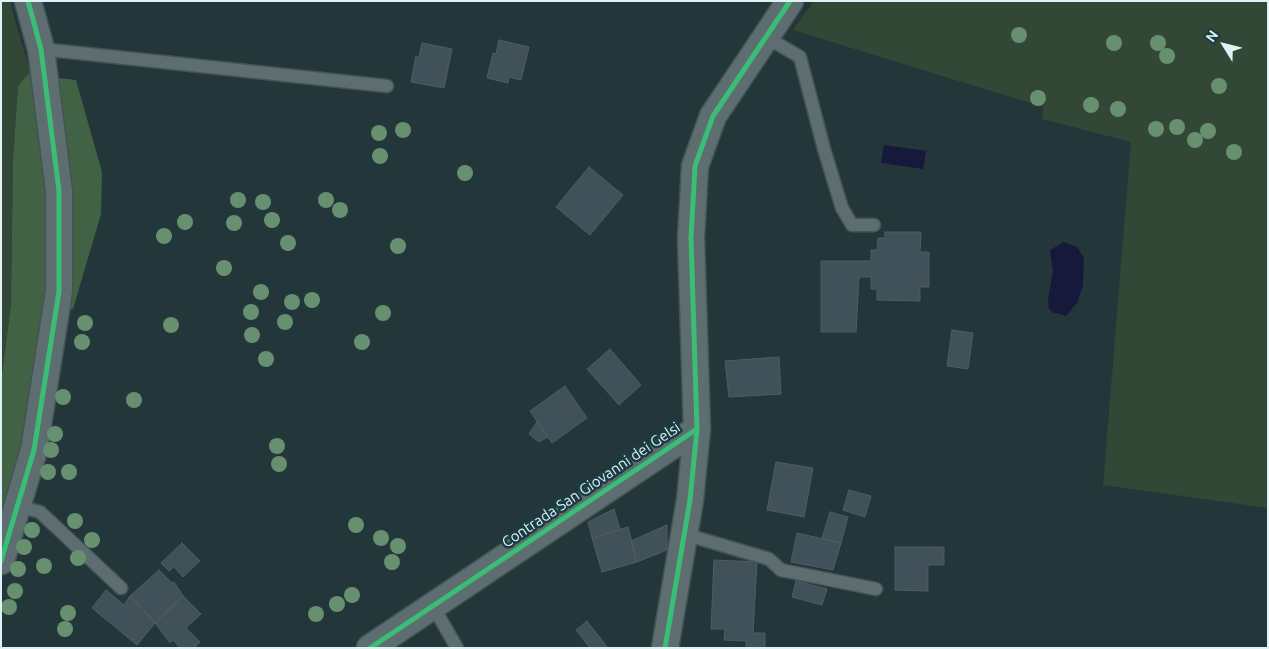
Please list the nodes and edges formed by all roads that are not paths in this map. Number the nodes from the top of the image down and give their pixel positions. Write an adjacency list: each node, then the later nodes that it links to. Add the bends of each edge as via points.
1 (28, 1): 4 (street)
2 (790, 1): 3 (street, Contrada San Giovanni dei Gelsi)
3 (766, 37): 6 (lane, via 800,57 842,208 852,225); 7 (street, Contrada San Giovanni dei Gelsi, via 713,116 695,166 691,238)
4 (41, 49): 5 (lane); 8 (street, via 59,191 59,290 34,450)
5 (387, 86)
6 (874, 226)
7 (697, 429): 9 (street); 13 (street, Contrada San Giovanni dei Gelsi)
8 (18, 506): 10 (street); 11 (lane, via 40,512)
9 (684, 534): 12 (lane, via 768,559 781,570); 16 (street)
10 (1, 561)
11 (121, 588)
12 (876, 590)
13 (433, 606): 14 (street, Contrada San Giovanni dei Gelsi); 15 (lane)
14 (370, 648)
15 (457, 648)
16 (665, 648)

